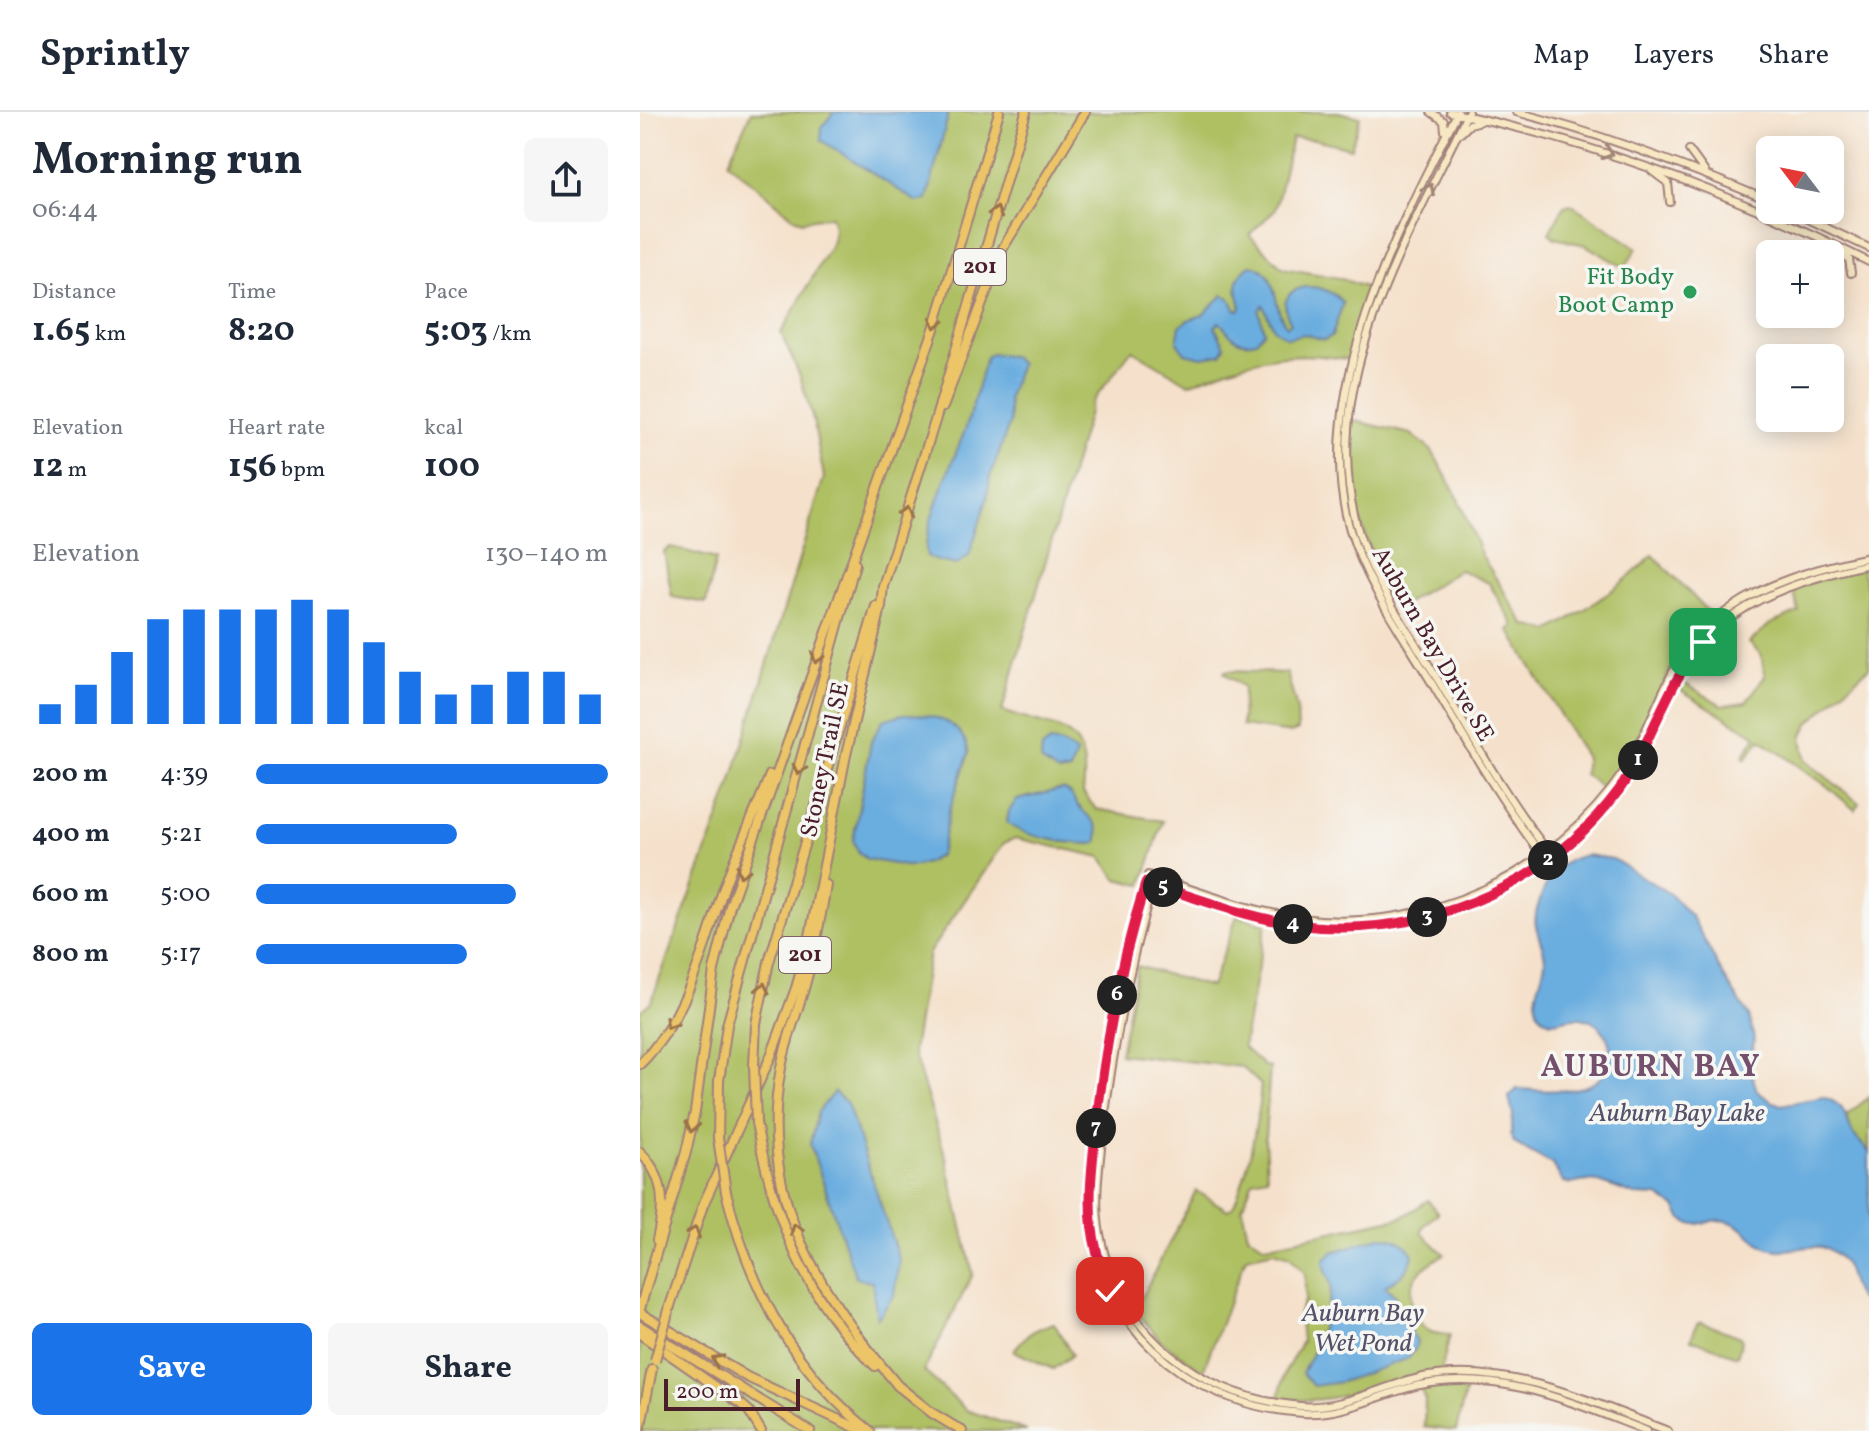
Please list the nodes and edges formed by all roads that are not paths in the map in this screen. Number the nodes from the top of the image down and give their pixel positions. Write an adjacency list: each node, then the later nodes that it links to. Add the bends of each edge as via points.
1 (1026, 112): 25 (highway, Stoney Trail SE / 201, one-way to 1)
2 (1085, 112): 25 (highway, via 1003,248)
3 (1431, 112): 9 (street, via 1444,121)
4 (1516, 112): 13 (street)
5 (1455, 113): 6 (street); 9 (street, Auburn Bay Drive SE)
6 (1467, 114): 8 (street); 10 (street, Auburn Bay Drive SE)
7 (998, 115): 26 (highway, Stoney Trail SE / 201, one-way to 26, via 934,329)
8 (1487, 121): 10 (street, via 1470,124); 12 (street, one-way to 12)
9 (1444, 138): 32 (street, Auburn Bay Drive SE, via 1411,203 1369,312 1343,407 1341,483 1349,526 1371,582 1502,799)
10 (1451, 145): 32 (street, Auburn Bay Drive SE, one-way to 10, via 1376,576 1349,492 1347,431 1362,358 1397,257)
11 (1689, 150): 14 (street)
12 (1642, 165): 15 (street); 17 (street, via 1668,183)
13 (1683, 166): 14 (street); 15 (street)
14 (1708, 175): 16 (street)
15 (1680, 177): 19 (street)
16 (1756, 195)
17 (1670, 202)
18 (1819, 224): 20 (street)
19 (1826, 240)
20 (1869, 247): 23 (street)
21 (1844, 249): 23 (street)
22 (1844, 255): 24 (street)
23 (1866, 260)
24 (1851, 273)
25 (935, 421): 29 (highway, Stoney Trail SE / 201, one-way to 25)
26 (864, 532): 30 (highway, Stoney Trail SE / 201, one-way to 30); 47 (highway, one-way to 47, bridge, via 727,1025 718,1138 741,1246 765,1305 801,1361)
27 (1869, 557): 32 (street, via 1770,584 1705,628 1678,663 1619,778)
28 (1869, 564): 32 (street, via 1778,589 1719,626 1683,669 1649,741 1617,791 1583,830)
29 (883, 586): 31 (highway, Stoney Trail SE / 201); 41 (highway, one-way to 29, bridge, via 854,1345 814,1291 789,1243 756,1123 754,1065 769,962)
30 (795, 719): 34 (highway, one-way to 34, via 684,998); 36 (highway, Stoney Trail SE / 201, one-way to 36, via 721,939 691,1131)
31 (834, 814): 40 (highway, Stoney Trail SE / 201, one-way to 31, bridge, via 703,1205 785,1022 808,946); 41 (highway, one-way to 31, via 855,1335 812,1266 788,1208 778,1159 778,1084 817,936)
32 (1547, 856): 33 (street, via 1501,890 1464,906 1413,921 1359,927 1275,921)
33 (1151, 879): 49 (street, via 1128,948 1111,1027 1091,1195 1094,1240 1105,1279 1142,1340 1196,1383 1233,1399 1281,1410 1333,1411 1420,1385 1483,1381 1544,1393); 50 (street, via 1114,1050 1098,1199 1110,1271 1148,1336 1201,1378 1235,1393 1283,1403 1336,1404 1416,1379 1487,1374 1543,1385)
34 (640, 1064)
35 (640, 1152): 36 (highway, via 656,1172 663,1203)
36 (646, 1290): 37 (highway, Stoney Trail SE / 201, bridge)
37 (640, 1310): 46 (highway, one-way to 37, via 747,1377)
38 (640, 1326): 45 (highway)
39 (640, 1334): 44 (highway, via 741,1404)
40 (653, 1365): 42 (highway, Stoney Trail SE / 201); 43 (highway)
41 (899, 1387): 48 (highway)
42 (640, 1408)
43 (640, 1430)
44 (761, 1431)
45 (810, 1431)
46 (863, 1431)
47 (870, 1431)
48 (962, 1431)
49 (1647, 1431)
50 (1668, 1431)

